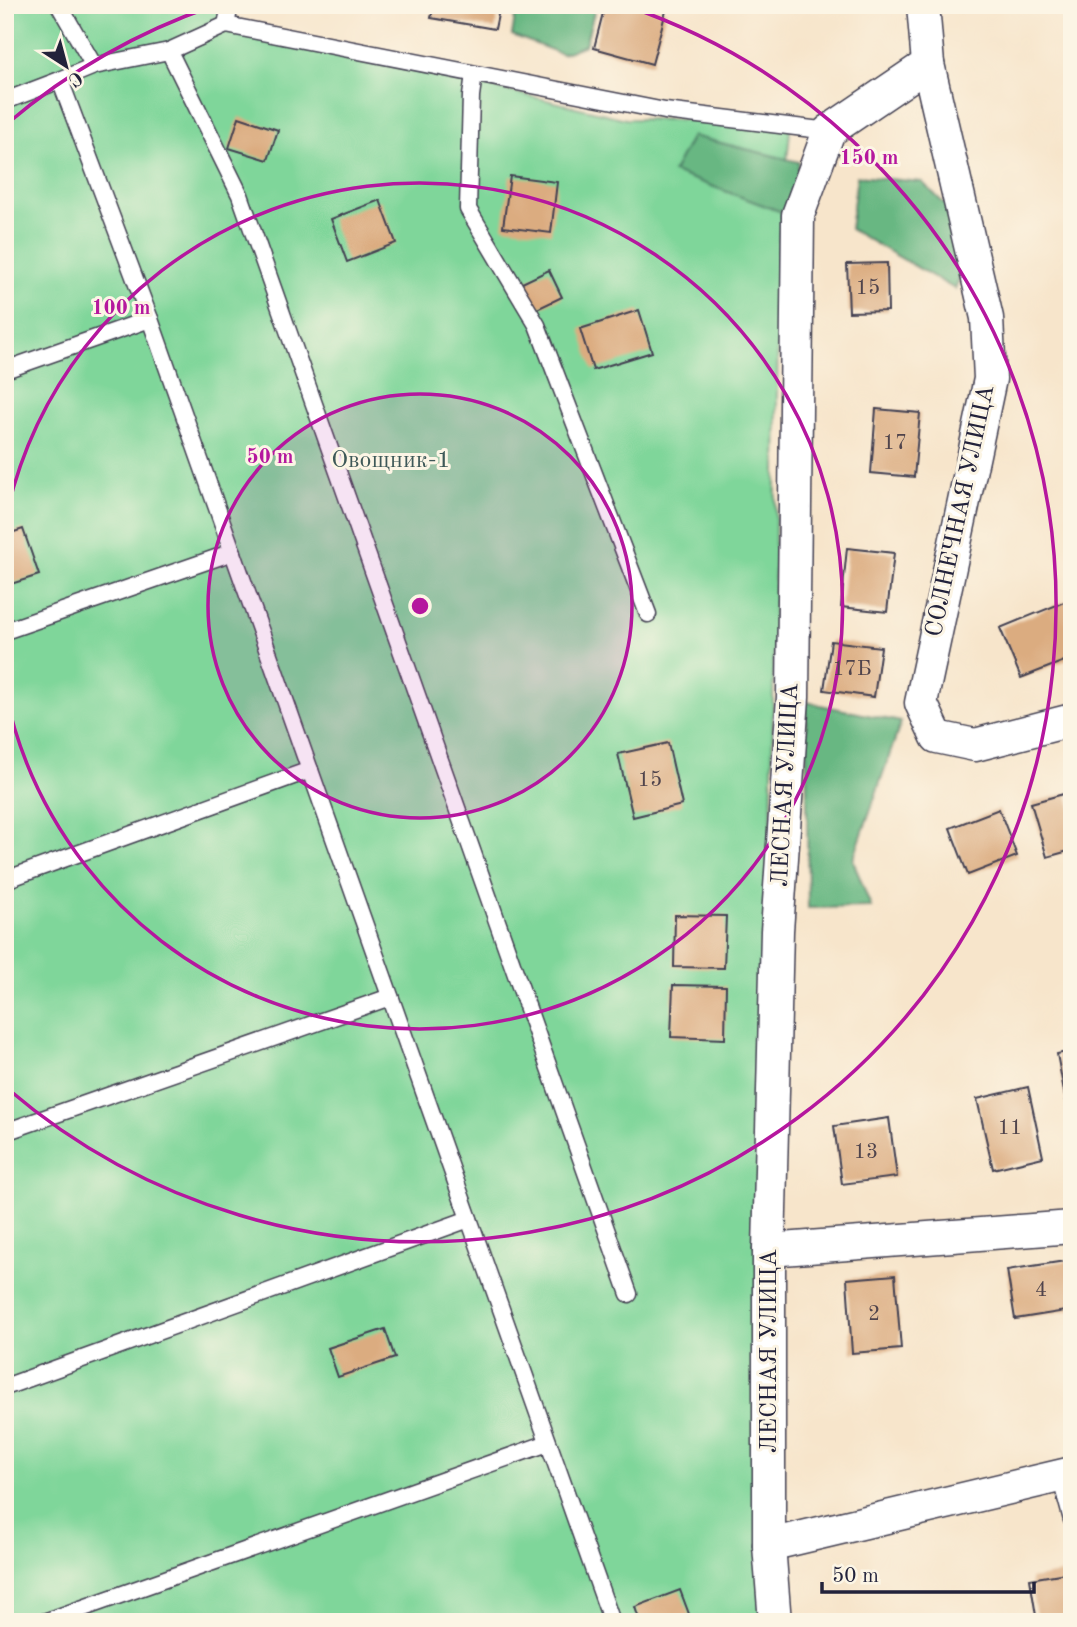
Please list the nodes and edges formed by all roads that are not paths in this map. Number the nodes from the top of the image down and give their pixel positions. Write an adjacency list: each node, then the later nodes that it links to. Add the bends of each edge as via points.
1 (59, 5): 7 (lane)
2 (230, 5): 4 (lane)
3 (923, 5): 6 (street)
4 (226, 25): 5 (lane); 8 (lane)
5 (169, 51): 7 (lane); 25 (lane, via 240,195)
6 (928, 64): 11 (street); 17 (street, СОЛНЕЧНАЯ УЛИЦА, via 987,318 990,379 921,703 937,737 975,746)
7 (94, 66): 9 (lane)
8 (474, 74): 11 (lane, via 665,111); 15 (lane, via 468,209 537,326)
9 (60, 80): 10 (lane); 12 (lane)
10 (5, 101)
11 (829, 131): 24 (street, ЛЕСНАЯ УЛИЦА, via 799,215 793,697 778,931)
12 (150, 320): 13 (lane); 14 (lane)
13 (5, 370)
14 (233, 552): 16 (lane); 18 (lane)
15 (648, 614)
16 (5, 631)
17 (1072, 720)
18 (310, 771): 19 (lane); 20 (lane)
19 (5, 880)
20 (390, 997): 21 (lane); 22 (lane)
21 (5, 1132)
22 (469, 1219): 26 (lane); 27 (lane)
23 (1072, 1227): 24 (street)
24 (769, 1250): 30 (street, ЛЕСНАЯ УЛИЦА)
25 (629, 1294)
26 (5, 1387)
27 (548, 1443): 31 (lane); 32 (lane)
28 (1066, 1474): 29 (lane); 30 (street)
29 (1072, 1520)
30 (769, 1545): 33 (street, ЛЕСНАЯ УЛИЦА)
31 (44, 1622)
32 (612, 1622)
33 (775, 1622)

